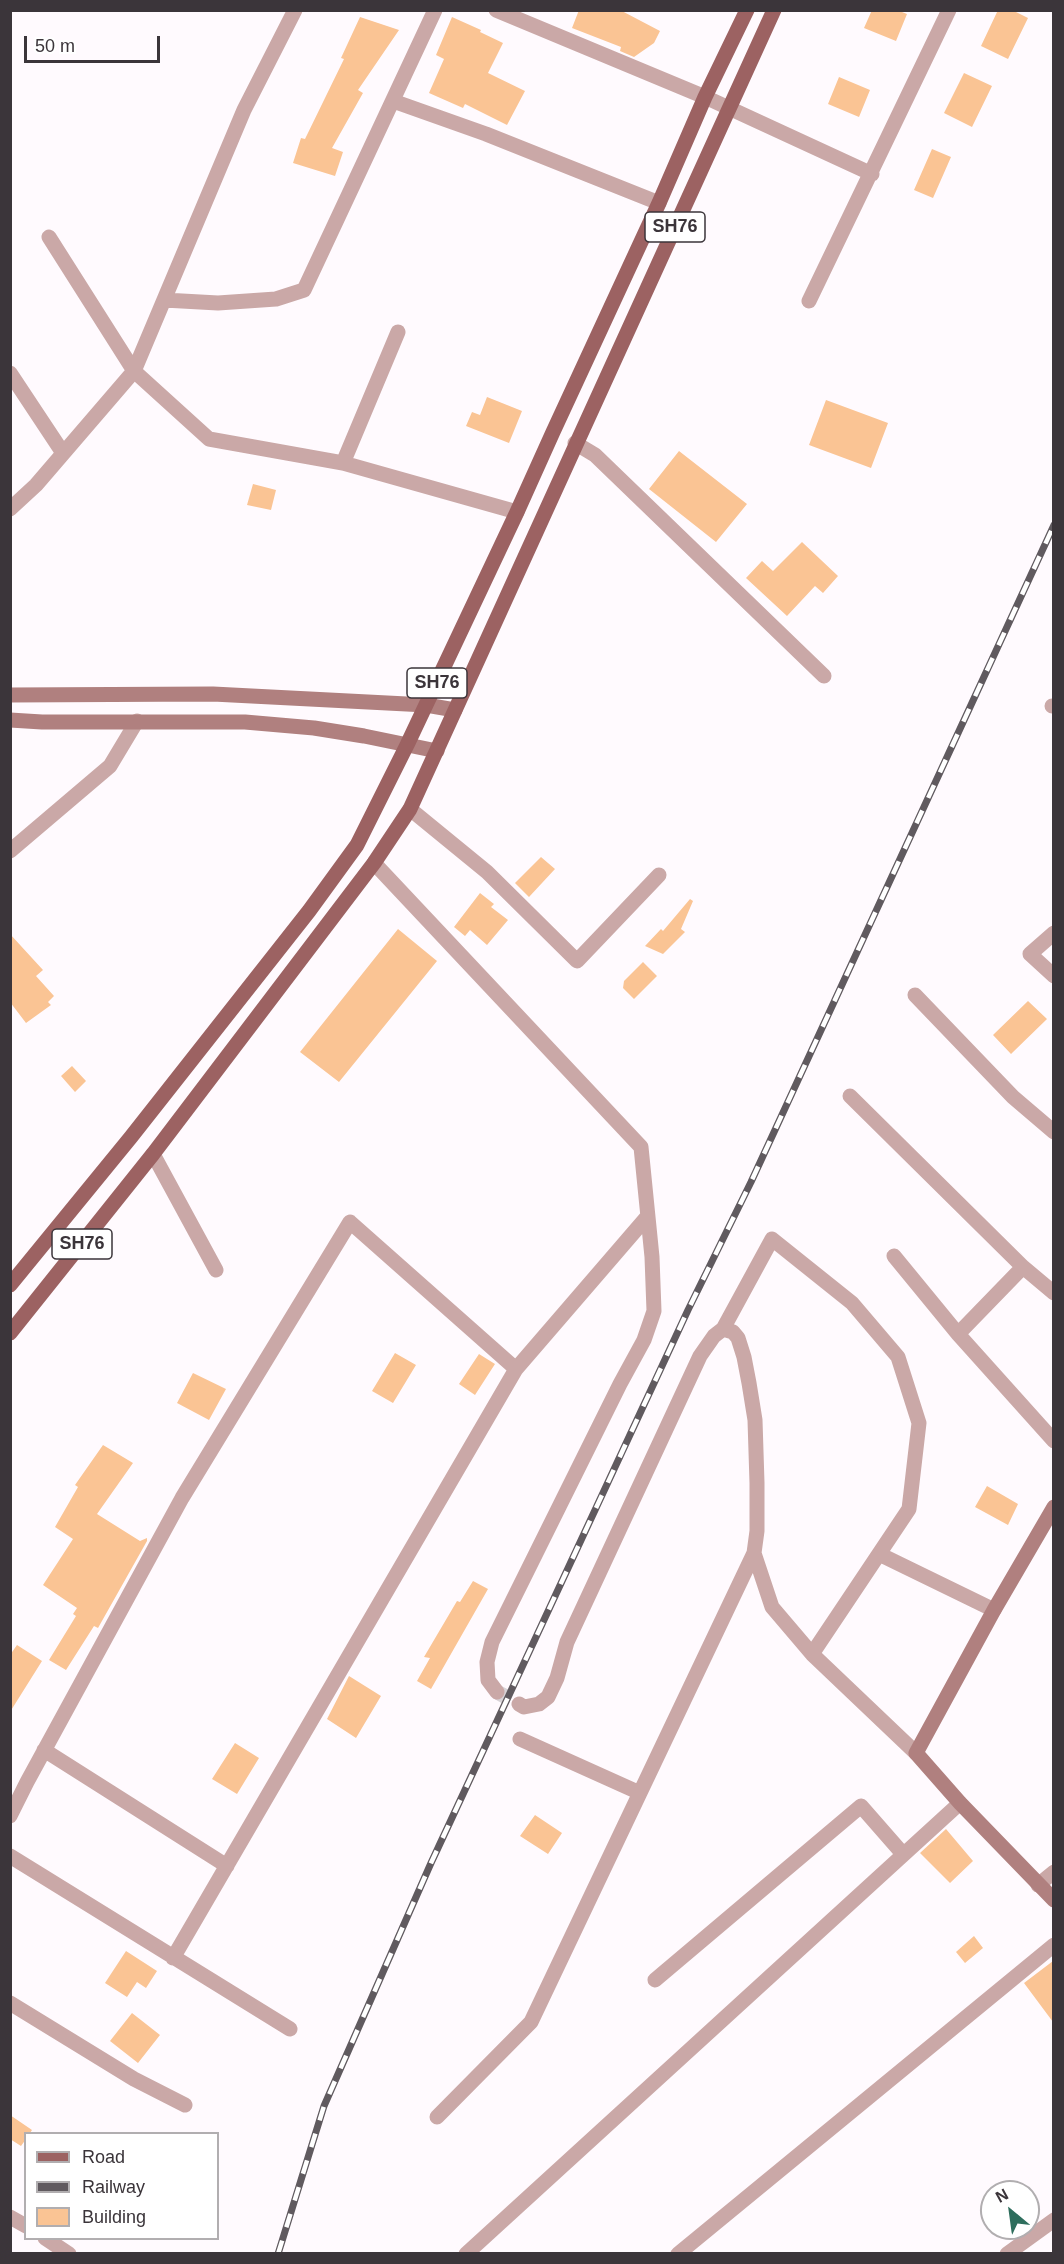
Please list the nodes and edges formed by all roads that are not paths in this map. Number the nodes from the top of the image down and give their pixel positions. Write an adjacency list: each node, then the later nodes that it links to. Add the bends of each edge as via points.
1 (295, 10): 13 (street, via 244,110)
2 (435, 10): 8 (street)
3 (496, 10): 7 (street)
4 (747, 10): 7 (main road, SH76)
5 (774, 10): 9 (main road, SH76)
6 (949, 10): 10 (street)
7 (705, 97): 9 (street); 11 (main road, SH76)
8 (393, 101): 11 (street); 13 (street, via 304,290 276,299 218,303)
9 (729, 108): 10 (street); 18 (main road, SH76)
10 (872, 174): 14 (street)
11 (659, 203): 22 (main road, SH76)
12 (49, 237): 16 (street)
13 (164, 300): 16 (street)
14 (809, 301)
15 (398, 332): 20 (street)
16 (134, 371): 19 (street); 20 (street, via 209,439)
17 (10, 373): 19 (street)
18 (576, 442): 23 (street, via 595,455); 26 (main road, SH76)
19 (63, 453): 21 (street)
20 (343, 463): 22 (street)
21 (10, 509)
22 (518, 512): 25 (main road, SH76)
23 (824, 676)
24 (10, 695): 25 (main road, via 213,694)
25 (426, 705): 26 (main road); 29 (main road, SH76)
26 (454, 711): 30 (main road, SH76)
27 (10, 720): 28 (main road)
28 (137, 722): 29 (main road, via 257,723 314,728); 32 (street, via 110,766)
29 (407, 745): 30 (main road); 45 (main road, SH76, via 357,845 309,911)
30 (437, 751): 31 (main road, SH76)
31 (410, 809): 33 (main road, SH76); 34 (street, via 487,872 577,961)
32 (10, 852)
33 (374, 863): 40 (main road, SH76); 41 (street, via 640,1147)
34 (658, 875)
35 (1053, 933): 36 (street, via 1030,954)
36 (1053, 976)
37 (915, 995): 39 (street, via 1013,1097)
38 (850, 1096): 43 (street)
39 (1053, 1132)
40 (153, 1154): 44 (street); 48 (main road, SH76)
41 (647, 1217): 50 (street); 57 (street, via 654,1311 644,1340 492,1642 488,1680)
42 (894, 1256): 49 (street)
43 (1023, 1267): 46 (street); 49 (street)
44 (216, 1270)
45 (10, 1285)
46 (1053, 1293)
47 (723, 1329): 53 (street, via 738,1338 755,1420); 54 (street, via 772,1239 852,1303 898,1357 919,1423 909,1509); 58 (street, via 700,1356 567,1642 548,1697 539,1704)
48 (10, 1333)
49 (958, 1334): 51 (street)
50 (516, 1369): 60 (street, via 350,1222 182,1498); 67 (street)
51 (1053, 1441)
52 (1053, 1507): 55 (main road)
53 (754, 1553): 56 (street, via 772,1607); 62 (street)
54 (879, 1554): 55 (street); 56 (street)
55 (994, 1610): 61 (main road)
56 (812, 1654): 61 (street)
57 (497, 1692)
58 (519, 1704)
59 (520, 1739): 62 (street)
60 (45, 1750): 64 (street); 67 (street)
61 (916, 1753): 63 (main road)
62 (640, 1793): 77 (street, via 531,2022)
63 (960, 1803): 65 (street); 69 (main road)
64 (10, 1816)
65 (903, 1854): 73 (street, via 861,1806); 83 (street)
66 (10, 1856): 72 (street)
67 (227, 1866): 72 (street)
68 (1053, 1872): 69 (street)
69 (1038, 1884): 70 (main road)
70 (1053, 1900)
71 (1053, 1945): 84 (street)
72 (173, 1958): 75 (street)
73 (655, 1980)
74 (10, 2003): 76 (street, via 134,2079)
75 (290, 2029)
76 (185, 2105)
77 (437, 2117)
78 (10, 2217): 80 (street)
79 (1053, 2220): 85 (street)
80 (24, 2225)
81 (48, 2240): 82 (street)
82 (69, 2253)
83 (466, 2253)
84 (678, 2253)
85 (1007, 2253)

